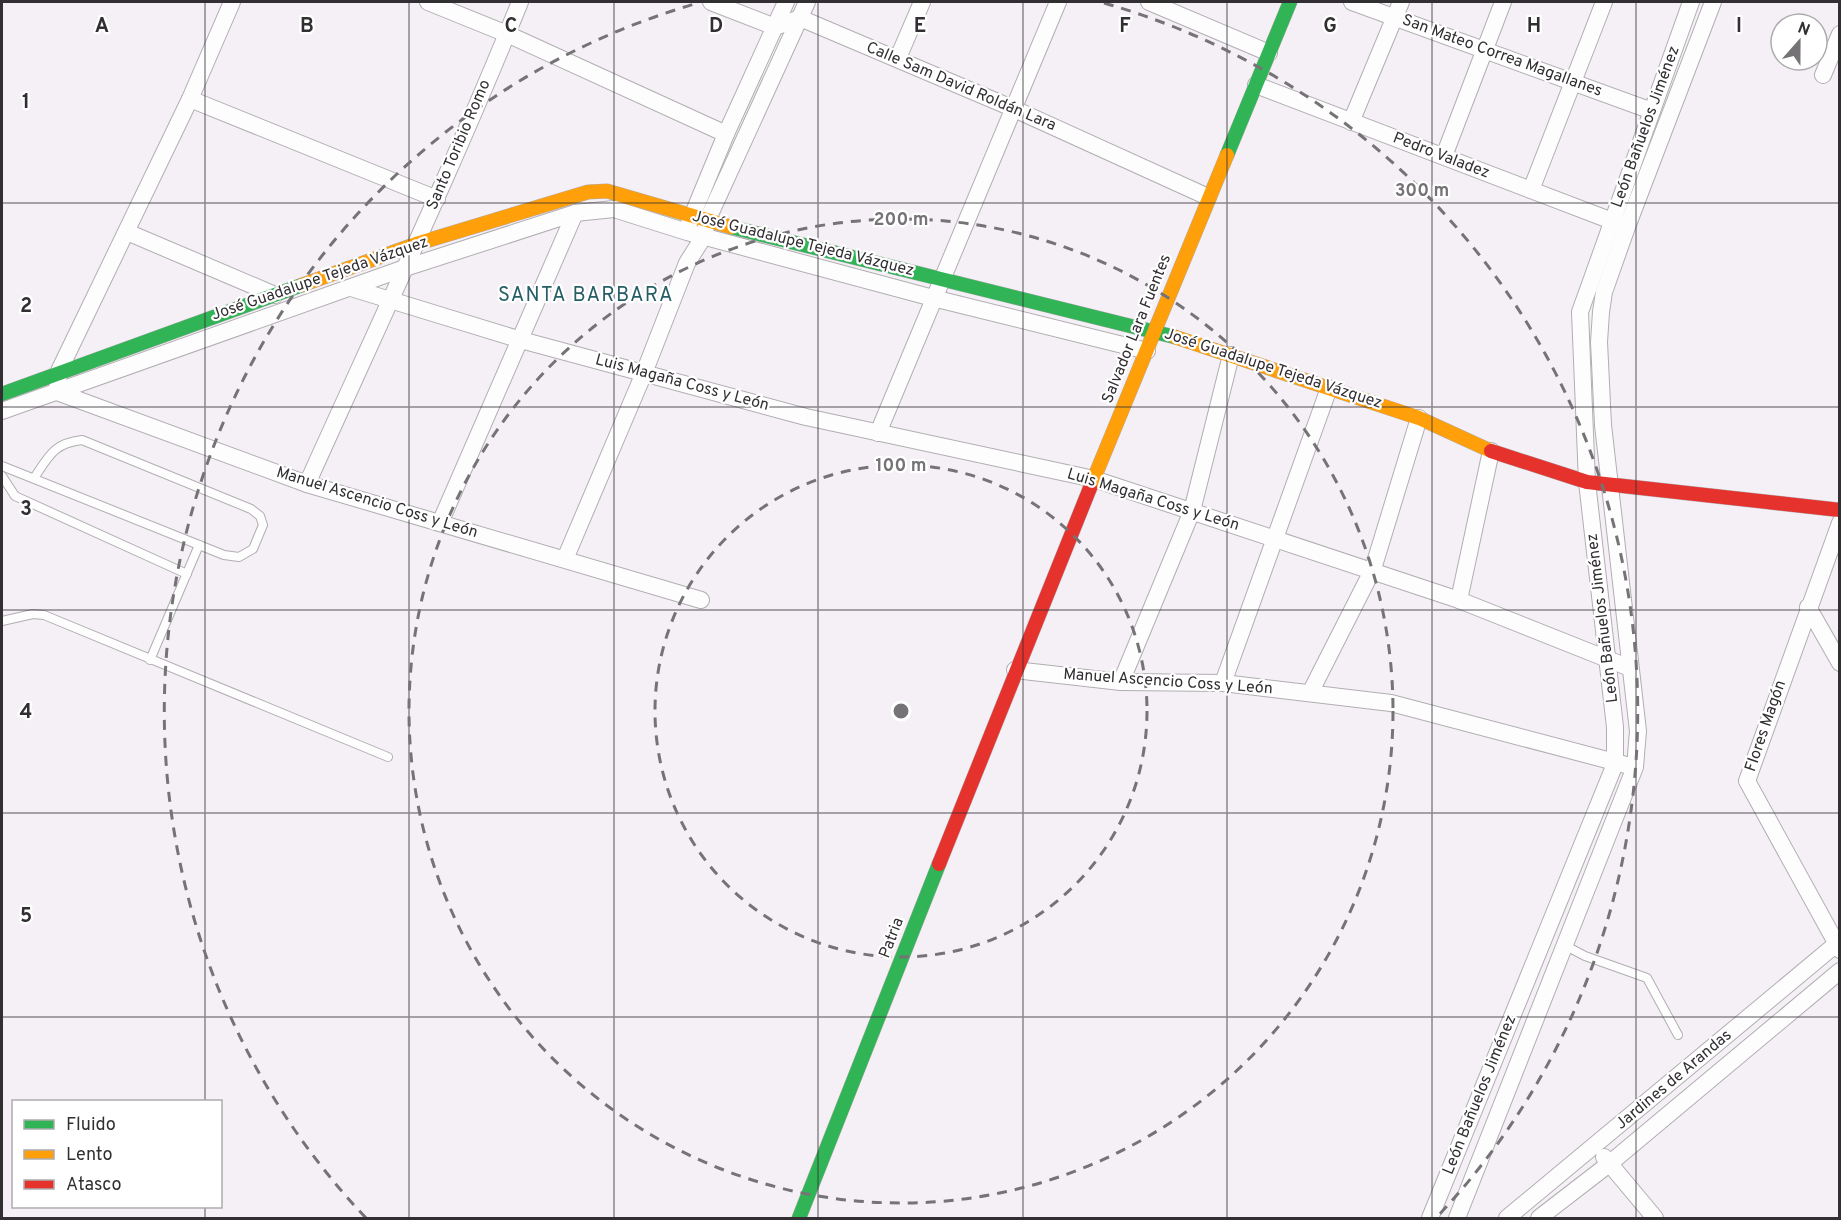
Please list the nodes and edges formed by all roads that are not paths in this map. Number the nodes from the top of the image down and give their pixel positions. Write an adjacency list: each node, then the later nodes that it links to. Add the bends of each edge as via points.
1 (232, 2): 28 (street)
2 (428, 2): 21 (street)
3 (520, 2): 21 (street, Santo Toribio Romo)
4 (711, 2): 19 (street)
5 (786, 2): 19 (street)
6 (807, 2): 18 (street)
7 (922, 2): 24 (street)
8 (1058, 2): 29 (street)
9 (1149, 2): 23 (street)
10 (1290, 2): 23 (street, Salvador Lara Fuentes)
11 (1352, 2): 17 (street, San Mateo Correa Magallanes)
12 (1401, 2): 17 (street)
13 (1503, 2): 22 (street)
14 (1604, 2): 26 (street)
15 (1691, 2): 30 (street, León Bañuelos Jiménez)
16 (1713, 2): 38 (street, León Bañuelos Jiménez)
17 (1394, 17): 22 (street, San Mateo Correa Magallanes); 31 (street)
18 (800, 18): 19 (street); 24 (street, Calle Sam David Roldán Lara); 40 (street)
19 (775, 27): 32 (street)
20 (1839, 33): 25 (street)
21 (507, 34): 32 (street); 36 (street, Santo Toribio Romo)
22 (1485, 50): 26 (street, San Mateo Correa Magallanes); 33 (street)
23 (1269, 53): 27 (street, Salvador Lara Fuentes)
24 (898, 58): 29 (street, Calle Sam David Roldán Lara)
25 (1822, 75)
26 (1573, 82): 30 (street, San Mateo Correa Magallanes); 34 (street)
27 (1256, 85): 31 (street, Pedro Valadez); 35 (street, Salvador Lara Fuentes)
28 (190, 99): 36 (street); 41 (street)
29 (1012, 108): 35 (street, Calle Sam David Roldán Lara); 45 (street)
30 (1652, 111): 38 (street, León Bañuelos Jiménez)
31 (1351, 122): 33 (street, Pedro Valadez)
32 (726, 134): 39 (street)
33 (1444, 156): 34 (street, Pedro Valadez)
34 (1531, 190): 38 (street, Pedro Valadez)
35 (1208, 197): 52 (street, Salvador Lara Fuentes)
36 (437, 199): 42 (street, Santo Toribio Romo)
37 (574, 213): 39 (street, José Guadalupe Tejeda Vázquez, via 614,209); 44 (street, José Guadalupe Tejeda Vázquez); 53 (street)
38 (1619, 223): 50 (street, León Bañuelos Jiménez); 51 (street, León Bañuelos Jiménez)
39 (688, 224): 40 (street, José Guadalupe Tejeda Vázquez); 42 (street, José Guadalupe Tejeda Vázquez, via 607,191 588,192); 43 (street)
40 (706, 228): 43 (street); 45 (street, José Guadalupe Tejeda Vázquez); 48 (street, José Guadalupe Tejeda Vázquez)
41 (127, 232): 47 (street); 56 (street)
42 (416, 244): 44 (street, Santo Toribio Romo); 47 (street, José Guadalupe Tejeda Vázquez)
43 (687, 263): 57 (street)
44 (402, 269): 46 (street, José Guadalupe Tejeda Vázquez); 49 (street, Santo Toribio Romo)
45 (941, 278): 48 (street); 52 (street, José Guadalupe Tejeda Vázquez)
46 (351, 288): 49 (street, Luis Magaña Coss y León); 59 (street, José Guadalupe Tejeda Vázquez)
47 (275, 295): 56 (street, José Guadalupe Tejeda Vázquez)
48 (933, 298): 54 (street, José Guadalupe Tejeda Vázquez); 63 (street)
49 (388, 302): 53 (street, Luis Magaña Coss y León); 70 (street, Santo Toribio Romo)
50 (1580, 312): 51 (street); 69 (street, León Bañuelos Jiménez)
51 (1601, 312): 71 (street, León Bañuelos Jiménez, via 1602,413)
52 (1155, 330): 54 (street, Salvador Lara Fuentes); 55 (street, José Guadalupe Tejeda Vázquez)
53 (521, 340): 57 (street, Luis Magaña Coss y León); 74 (street)
54 (1147, 351): 68 (street, Salvador Lara Fuentes)
55 (1231, 355): 58 (street, José Guadalupe Tejeda Vázquez); 73 (street)
56 (59, 371): 59 (street); 60 (street, José Guadalupe Tejeda Vázquez)
57 (644, 373): 63 (street, Luis Magaña Coss y León); 78 (street)
58 (1329, 388): 62 (street, José Guadalupe Tejeda Vázquez); 76 (street)
59 (57, 392): 61 (street, José Guadalupe Tejeda Vázquez); 70 (street, Manuel Ascencio Coss y León)
60 (2, 394)
61 (2, 411)
62 (1419, 417): 64 (street, José Guadalupe Tejeda Vázquez); 79 (street)
63 (878, 433): 68 (street, Luis Magaña Coss y León)
64 (1491, 451): 69 (street, José Guadalupe Tejeda Vázquez); 82 (street)
65 (2, 466): 67 (lane)
66 (2, 476): 80 (lane, via 15,496)
67 (34, 478): 77 (lane); 77 (lane, via 54,450 65,442 82,440 251,508 260,516 263,525 253,549 239,557)
68 (1094, 479): 73 (street, Luis Magaña Coss y León); 89 (street, Salvador Lara Fuentes)
69 (1587, 482): 71 (street, José Guadalupe Tejeda Vázquez); 86 (street, León Bañuelos Jiménez)
70 (307, 484): 74 (street, Manuel Ascencio Coss y León)
71 (1610, 486): 72 (street, José Guadalupe Tejeda Vázquez); 88 (street, León Bañuelos Jiménez)
72 (1839, 510)
73 (1192, 511): 76 (street, Luis Magaña Coss y León); 90 (street)
74 (440, 523): 78 (street, Manuel Ascencio Coss y León)
75 (1839, 523): 83 (street, Flores Magón)
76 (1277, 538): 79 (street, Luis Magaña Coss y León); 91 (street)
77 (199, 545): 80 (lane)
78 (566, 559): 81 (street, Manuel Ascencio Coss y León)
79 (1372, 569): 82 (street, Luis Magaña Coss y León); 92 (street)
80 (187, 574): 85 (lane)
81 (701, 600)
82 (1459, 600): 86 (street, Luis Magaña Coss y León)
83 (1808, 607): 87 (street); 96 (street, Flores Magón, via 1747,781)
84 (2, 621): 85 (lane, via 44,615)
85 (150, 660): 93 (lane)
86 (1607, 660): 88 (street, Luis Magaña Coss y León); 94 (street, León Bañuelos Jiménez)
87 (1839, 663)
88 (1630, 668): 95 (street, León Bañuelos Jiménez, via 1638,731)
89 (1015, 670): 90 (street, Manuel Ascencio Coss y León); 104 (street, Patria)
90 (1121, 682): 91 (street, Manuel Ascencio Coss y León)
91 (1223, 682): 92 (street, Manuel Ascencio Coss y León)
92 (1310, 693): 94 (street, Manuel Ascencio Coss y León, via 1391,703)
93 (388, 757)
94 (1615, 764): 95 (street, Manuel Ascencio Coss y León); 105 (street, León Bañuelos Jiménez)
95 (1635, 767): 97 (street, León Bañuelos Jiménez)
96 (1838, 945): 100 (street, Jardines de Arandas)
97 (1566, 946): 99 (lane, via 1647,978); 106 (street, León Bañuelos Jiménez)
98 (1839, 970): 101 (street, Jardines de Arandas)
99 (1678, 1035)
100 (1597, 1146): 101 (street); 102 (street, Jardines de Arandas)
101 (1609, 1164): 103 (street, Jardines de Arandas); 108 (street)
102 (1532, 1198): 103 (street); 107 (street, Jardines de Arandas)
103 (1542, 1216)
104 (800, 1218)
105 (1430, 1218)
106 (1457, 1218)
107 (1507, 1218)
108 (1655, 1218)

